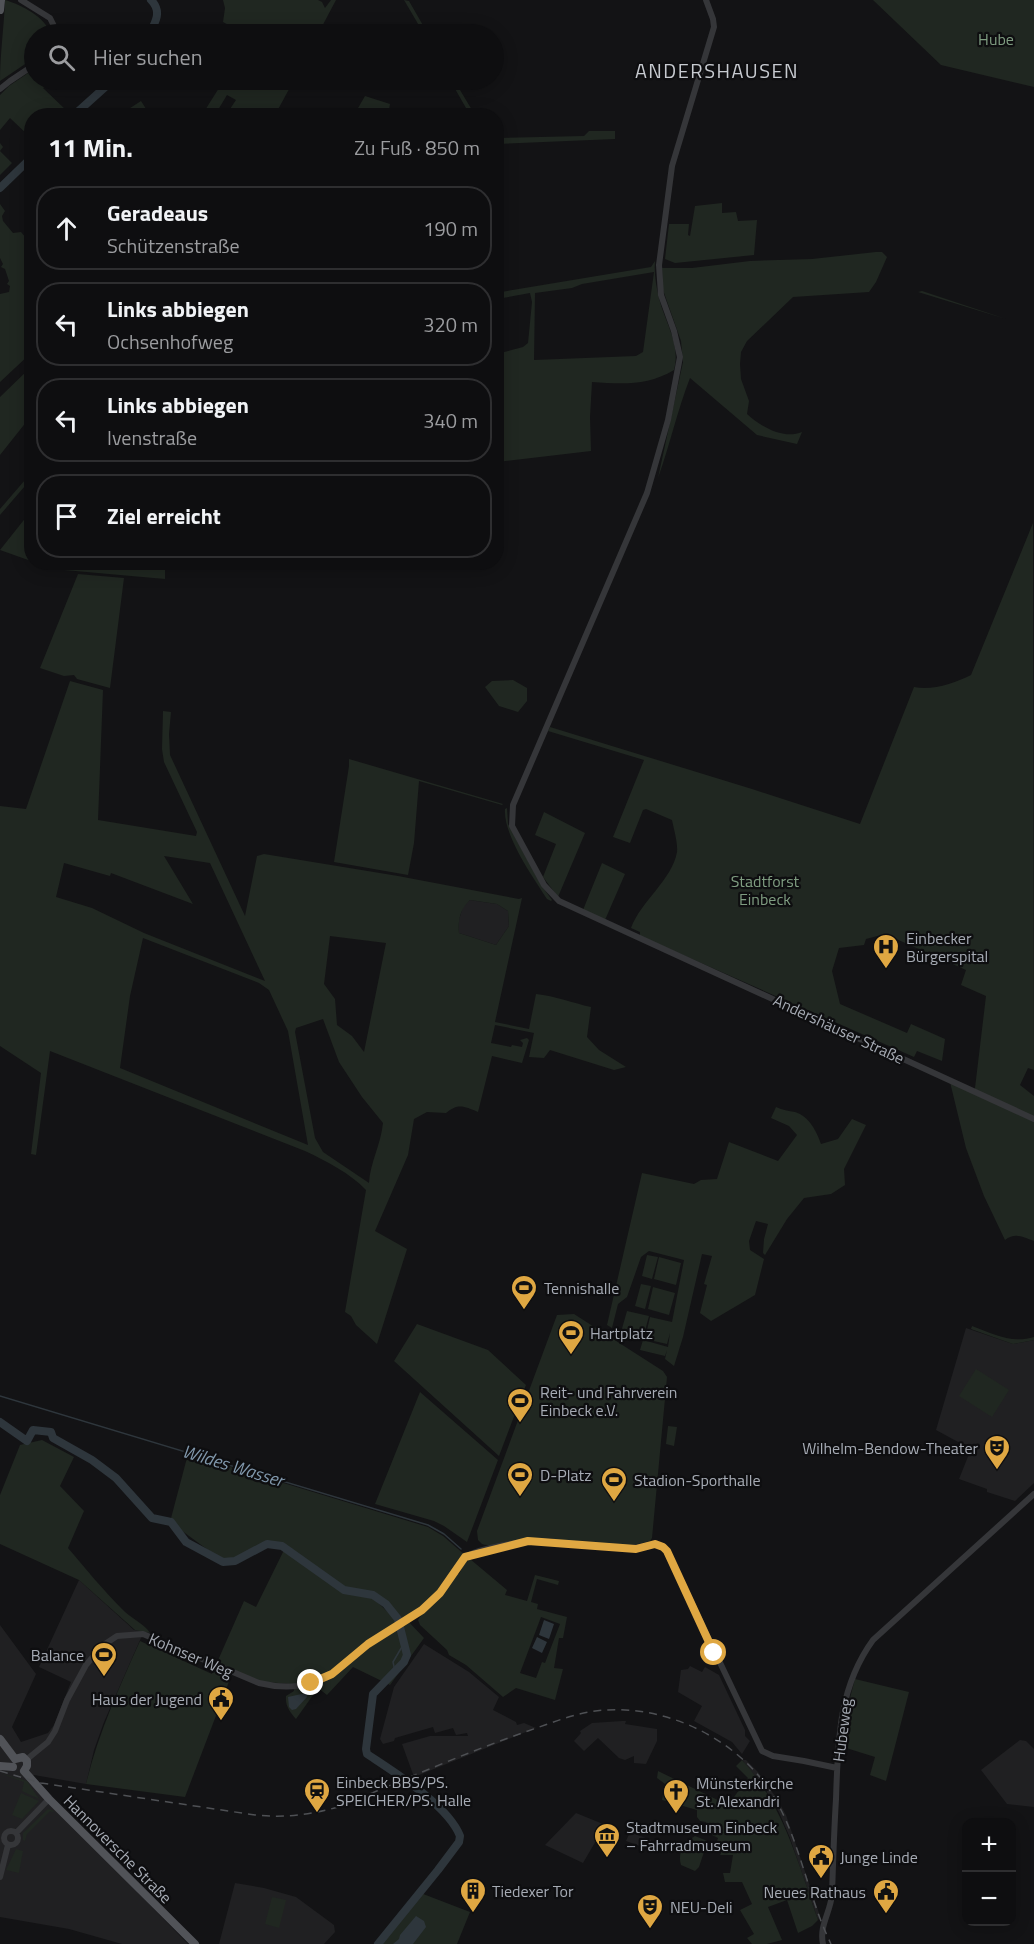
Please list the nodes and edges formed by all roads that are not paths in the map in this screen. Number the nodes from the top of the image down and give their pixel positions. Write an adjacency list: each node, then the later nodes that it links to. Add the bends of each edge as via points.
1 (21, 0): 3 (street)
2 (706, 0): 6 (street, Andershäuser Straße, via 714,27 672,166 659,265 661,295 681,357 668,420 646,493 513,805 512,826 544,885 556,899)
3 (53, 24)
4 (24, 72): 5 (street)
5 (0, 89)
6 (1034, 1119)
7 (1034, 1494): 12 (street, Hubeweg, via 873,1640 855,1669 842,1713)
8 (0, 1739): 10 (main road)
9 (26, 1760): 10 (main road, via 20,1757); 12 (street, Kohnser Weg, via 56,1731 86,1665 117,1636 143,1634 249,1680 276,1687 297,1686 327,1677 368,1644 432,1602 461,1561 471,1554 528,1541 636,1549 663,1547 762,1751); 13 (main road)
10 (14, 1763): 11 (main road); 13 (main road, via 18,1772)
11 (0, 1766)
12 (837, 1768): 19 (street, Hubeweg, via 832,1895 822,1926)
13 (24, 1771): 14 (main road, Hannoversche Straße)
14 (49, 1799): 15 (street); 18 (main road, Hannoversche Straße)
15 (16, 1833): 16 (street, via 17,1842); 16 (street, via 4,1835)
16 (8, 1845): 17 (street)
17 (0, 1878)
18 (195, 1944)
19 (823, 1944)

